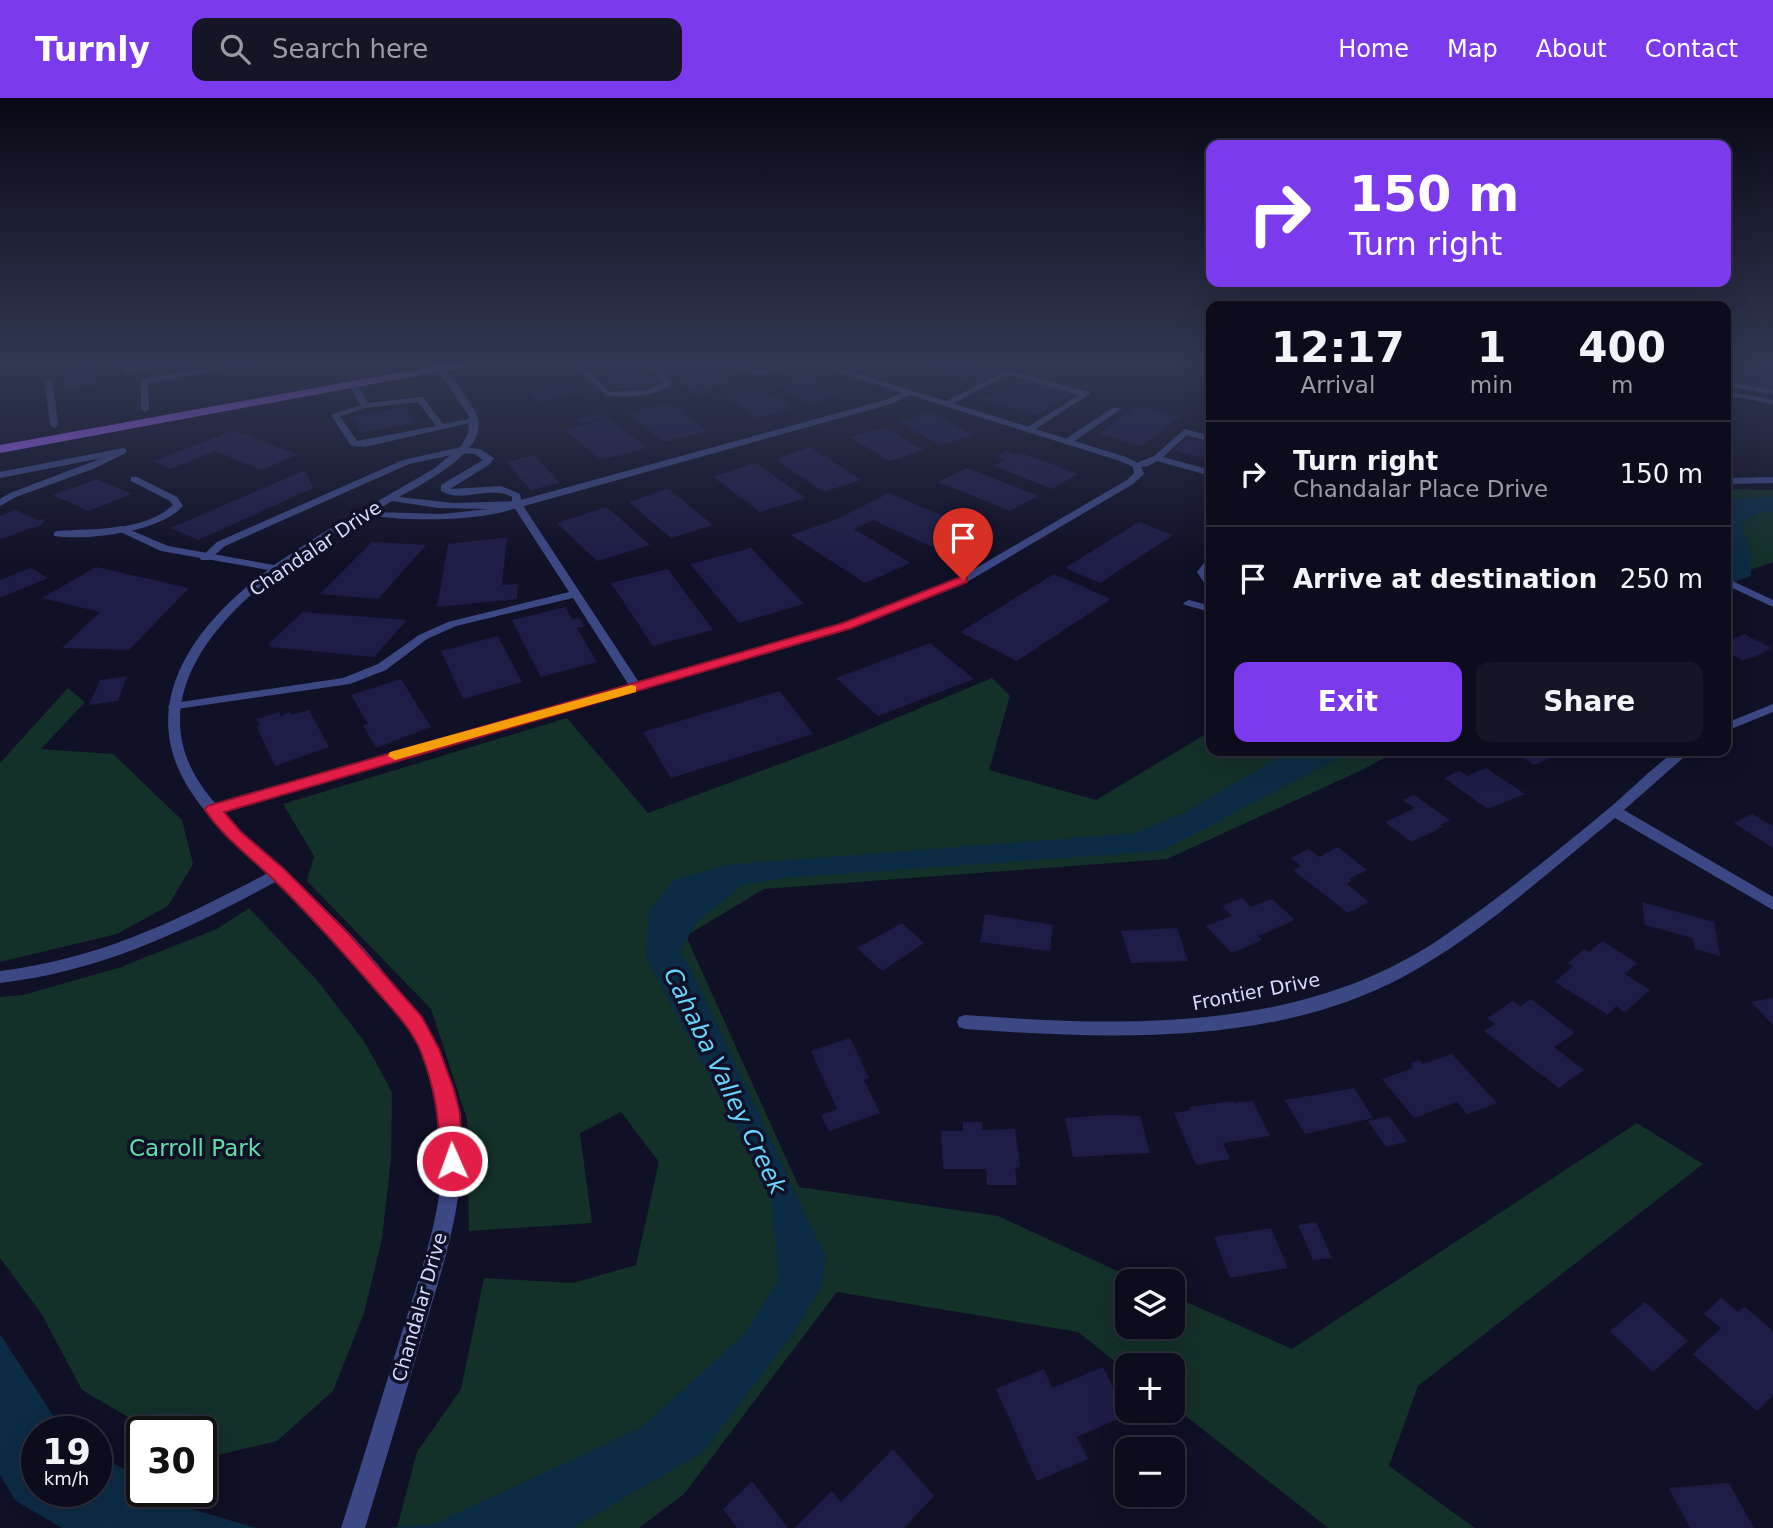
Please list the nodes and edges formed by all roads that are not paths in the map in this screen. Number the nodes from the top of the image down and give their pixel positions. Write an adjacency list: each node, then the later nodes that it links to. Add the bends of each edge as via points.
1 (99, 431): 10 (main road)
2 (345, 431): 3 (street, via 354,444)
3 (422, 431)
4 (472, 431): 11 (street, Chandalar Drive)
5 (784, 431): 21 (street)
6 (1031, 431): 9 (street)
7 (1085, 431): 9 (street)
8 (1206, 438): 12 (street, via 1185,432)
9 (1068, 442): 13 (street)
10 (0, 449)
11 (461, 450): 19 (street, Chandalar Drive); 21 (street, via 489,458 453,480 444,487 446,491 502,489 517,496); 25 (street, via 406,462 221,544)
12 (1159, 459): 13 (street); 14 (street)
13 (1137, 466): 32 (street, via 1139,474 1130,482 963,580 847,626)
14 (1206, 472)
15 (0, 475): 20 (street, via 124,451)
16 (134, 479): 23 (street, via 174,499 178,506 160,520)
17 (1773, 480): 18 (street)
18 (1731, 481)
19 (391, 498): 21 (street, via 424,505); 22 (street, Chandalar Drive)
20 (0, 503)
21 (517, 504): 22 (street, via 458,517); 28 (street)
22 (364, 514): 26 (street, Chandalar Drive)
23 (117, 528): 24 (street, via 61,529); 25 (street, via 156,546)
24 (50, 547)
25 (205, 558): 26 (street)
26 (278, 569): 33 (street, Chandalar Drive, via 231,607 199,643 187,664)
27 (1731, 584): 30 (street)
28 (575, 594): 32 (street); 33 (street, via 452,624 423,637 382,667 346,681)
29 (1189, 603): 31 (street)
30 (1773, 604)
31 (1206, 608)
32 (636, 687): 37 (street)
33 (174, 707): 37 (street, Chandalar Drive, via 178,756)
34 (1773, 708): 35 (street)
35 (1731, 725)
36 (1678, 756): 38 (street, Frontier Drive)
37 (213, 810): 39 (street, Chandalar Drive)
38 (1614, 811): 40 (street); 42 (street, Frontier Drive, via 1448,942 1386,977 1333,997 1288,1010 1185,1027 1064,1029)
39 (278, 874): 41 (street, via 157,936 88,958); 43 (street, Chandalar Drive, via 415,1022 450,1114 451,1177 445,1212)
40 (1773, 904)
41 (0, 976)
42 (965, 1022)
43 (353, 1528)

